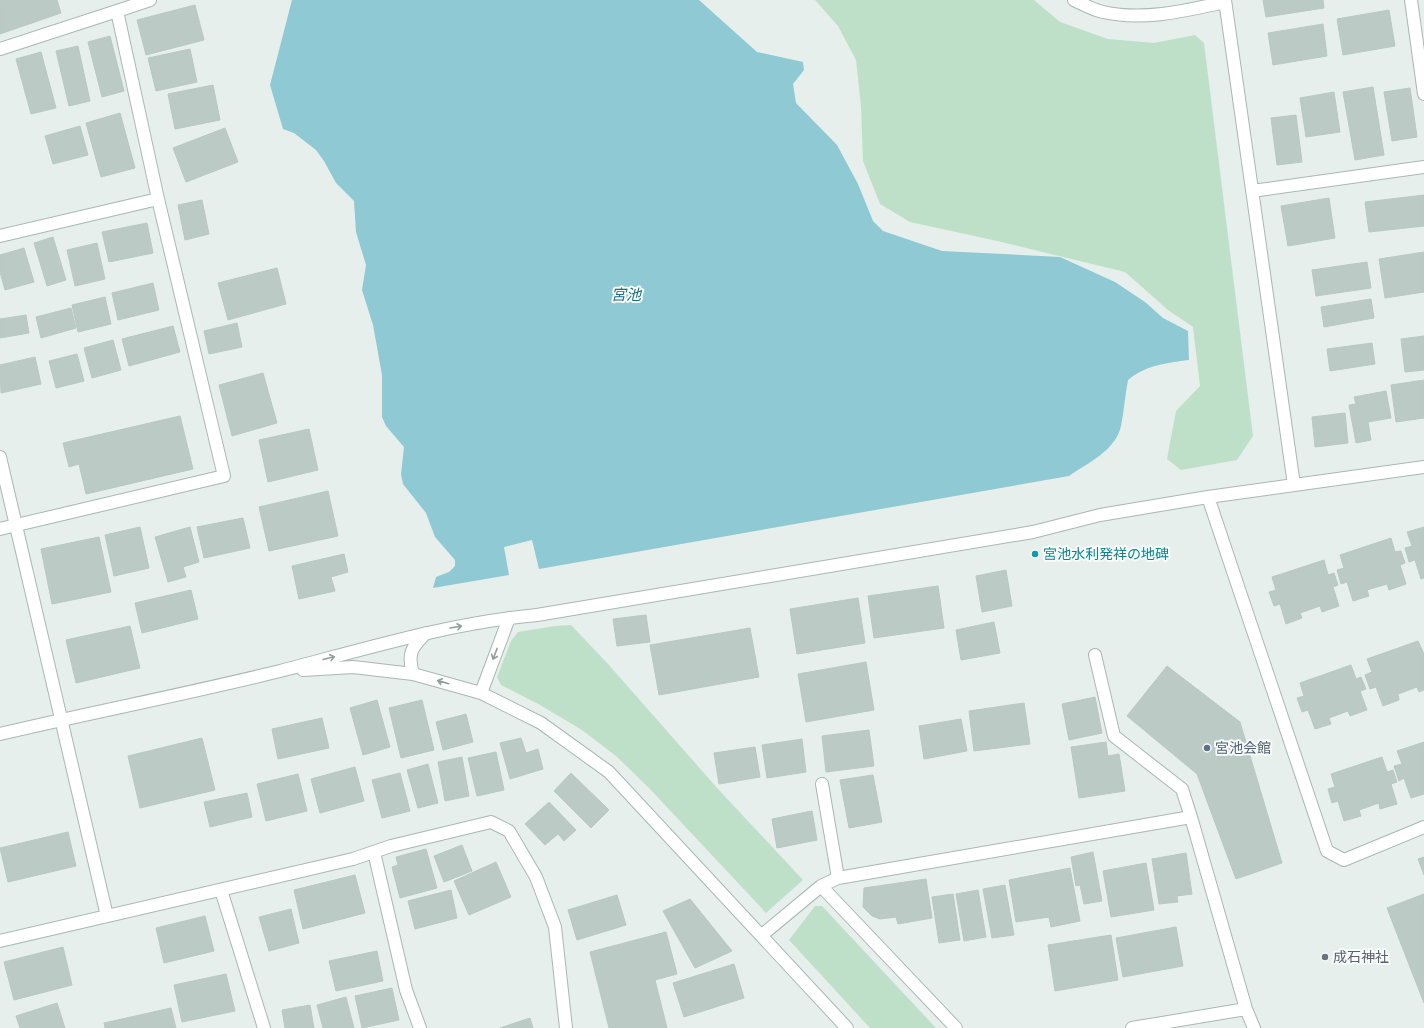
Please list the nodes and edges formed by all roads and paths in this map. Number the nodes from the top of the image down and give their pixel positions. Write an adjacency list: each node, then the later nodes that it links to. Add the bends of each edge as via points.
1 (150, 0): 5 (street)
2 (1074, 0): 4 (street, via 1102,12 1145,16 1186,11)
3 (1411, 0): 7 (street)
4 (1225, 1): 9 (street)
5 (117, 11): 6 (street); 10 (street)
6 (0, 49)
7 (1424, 94)
8 (1424, 167): 9 (street)
9 (1252, 191): 14 (street)
10 (158, 199): 11 (street); 16 (street, via 224,476)
11 (0, 236)
12 (0, 457): 16 (street)
13 (1424, 467): 14 (street)
14 (1294, 486): 15 (street)
15 (1208, 497): 18 (street, via 1100,515 1033,532); 28 (street, via 1327,851 1344,860)
16 (15, 526): 17 (street); 24 (street)
17 (0, 529)
18 (509, 618): 19 (street, one-way to 18); 23 (street, one-way to 23)
19 (426, 633): 21 (street, one-way to 19); 22 (street, via 410,653)
20 (1095, 655): 27 (street, via 1114,736 1182,789)
21 (278, 671): 22 (street, via 353,667); 24 (street)
22 (413, 674): 23 (street, one-way to 22)
23 (481, 693): 34 (street, via 541,723 609,772)
24 (61, 720): 25 (street); 33 (street)
25 (0, 734)
26 (822, 784): 30 (street)
27 (1191, 817): 30 (street); 36 (street)
28 (1424, 827)
29 (374, 852): 32 (street); 38 (street, via 406,990); 39 (street, via 491,822 508,831 536,877 555,927)
30 (838, 878): 31 (street)
31 (821, 886): 34 (street); 41 (street)
32 (221, 890): 33 (street); 37 (street)
33 (107, 916): 35 (street)
34 (762, 935): 40 (street)
35 (0, 941)
36 (1246, 1008): 42 (street); 43 (street)
37 (264, 1028)
38 (420, 1028)
39 (566, 1028)
40 (847, 1028)
41 (956, 1028)
42 (1132, 1028)
43 (1254, 1028)

